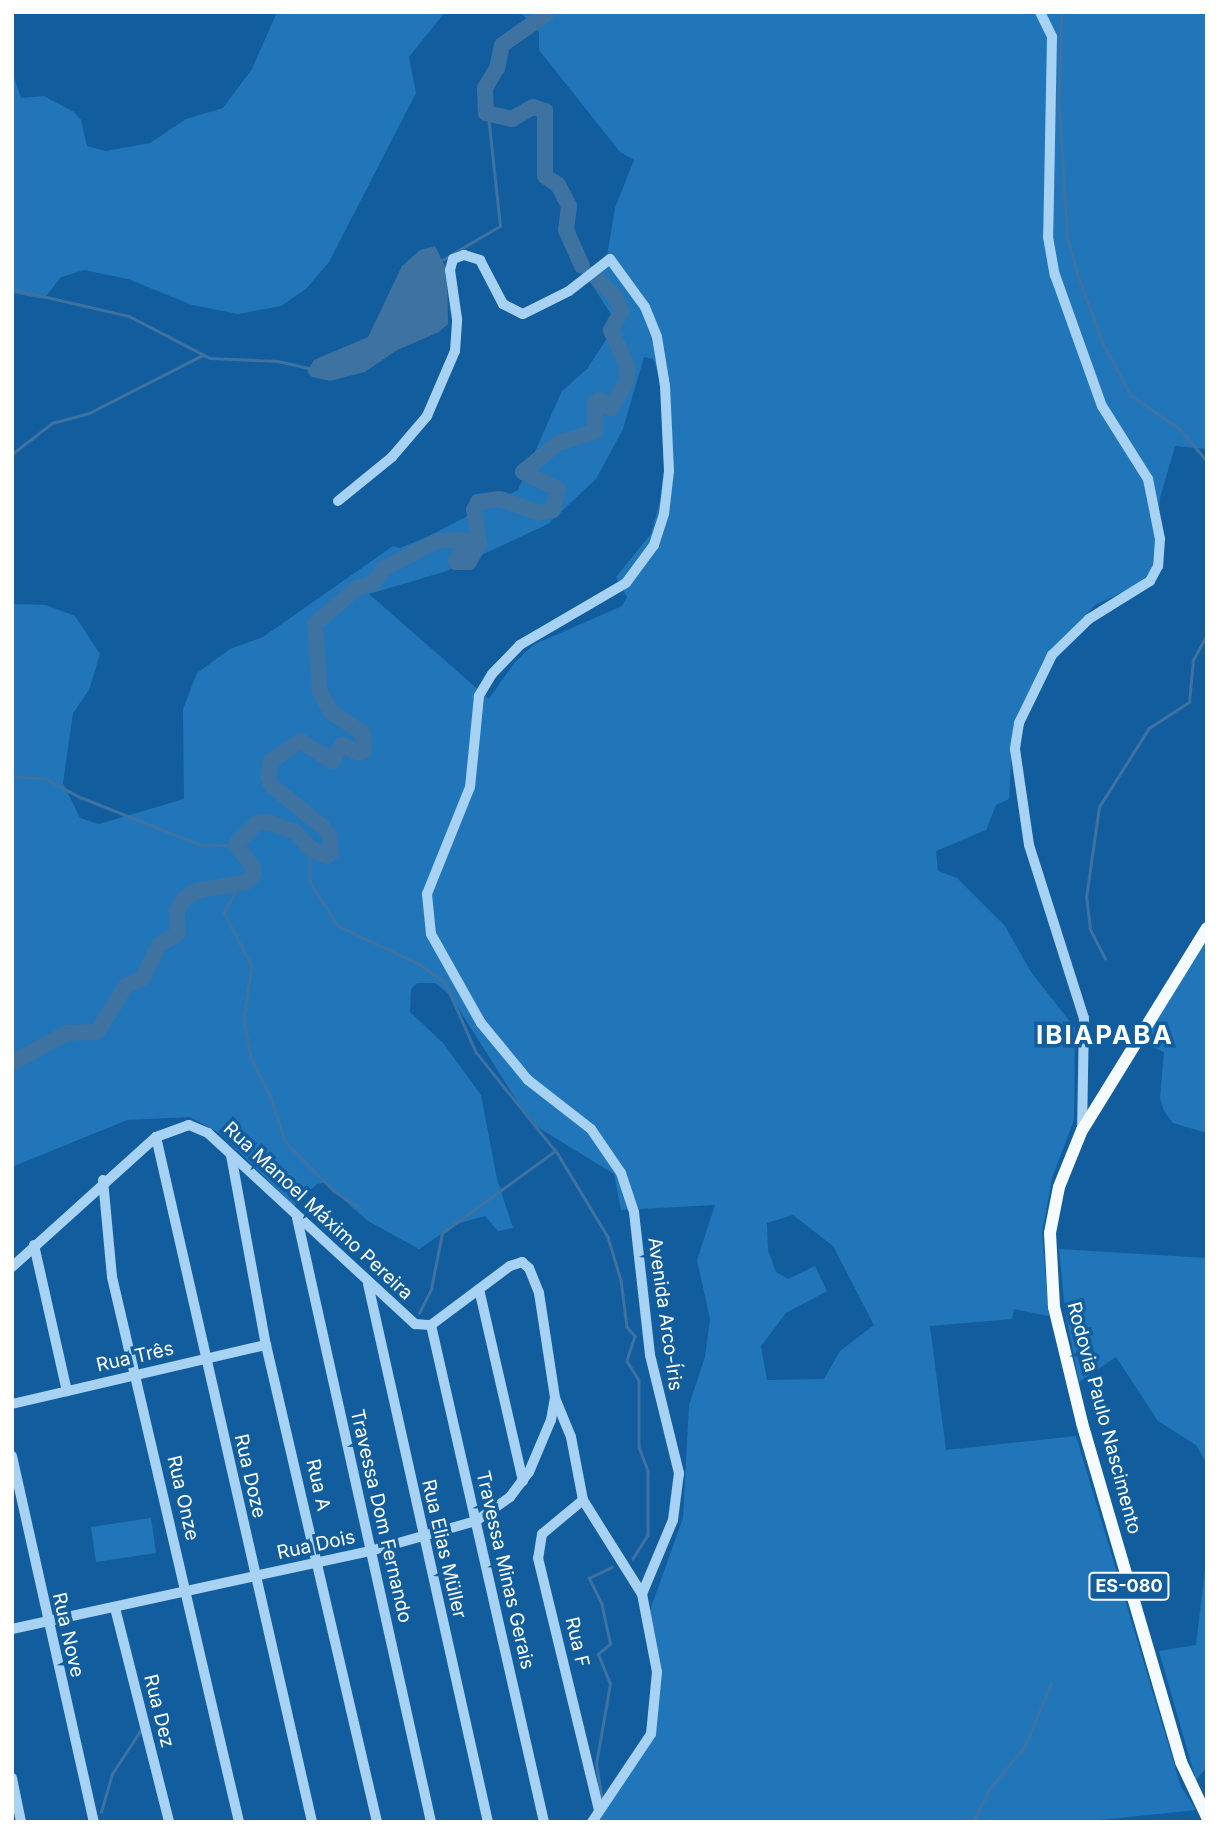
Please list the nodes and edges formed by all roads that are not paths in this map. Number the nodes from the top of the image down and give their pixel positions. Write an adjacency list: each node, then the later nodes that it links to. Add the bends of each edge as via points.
1 (1040, 12): 4 (street, via 1052,37 1048,237 1055,275 1102,406 1148,479 1160,539 1158,566 1150,581 1089,619 1052,655 1019,723 1015,748 1029,845 1084,1018)
2 (338, 501): 29 (street, Avenida Arco-Íris, via 392,457 427,416 455,351 453,259 464,255 480,260 503,304 523,314 569,291 610,259 645,307 657,337 669,459 664,514 654,545 626,583 520,645 492,674 479,696 470,787 427,894 431,934 481,1023 528,1080 591,1129 621,1173 634,1212 650,1355 679,1465 673,1520)
3 (1207, 928): 4 (main road, Rodovia Paulo Nascimento / ES-080)
4 (1082, 1130): 35 (main road, Rodovia Paulo Nascimento / ES-080, via 1053,1208 1050,1276 1054,1307 1084,1431 1181,1762)
5 (156, 1137): 6 (street, Rua Manoel Máximo Pereira, via 176,1127 196,1126); 7 (street, Rua Manoel Máximo Pereira); 15 (street, Rua Doze)
6 (231, 1155): 8 (street, Rua Manoel Máximo Pereira); 14 (street, Rua A)
7 (103, 1180): 9 (street, Rua Manoel Máximo Pereira); 16 (street, Rua Onze, via 107,1253)
8 (297, 1218): 11 (street, Rua Manoel Máximo Pereira); 25 (street, Travessa Dom Fernando)
9 (34, 1245): 10 (street, Rua Manoel Máximo Pereira); 17 (street)
10 (12, 1267)
11 (368, 1284): 13 (street, Rua Manoel Máximo Pereira, via 415,1324); 24 (street, Rua Elias Müller)
12 (479, 1289): 13 (street); 18 (street, via 517,1262 529,1268 545,1317); 21 (street)
13 (431, 1325): 23 (street, Travessa Minas Gerais)
14 (267, 1345): 15 (street, Rua Três); 26 (street, Rua A)
15 (206, 1359): 16 (street, Rua Três); 27 (street, Rua Doze)
16 (137, 1376): 17 (street, Rua Três); 28 (street, Rua Onze)
17 (67, 1391): 19 (street, Rua Três)
18 (555, 1398): 21 (street, Rua Dois, via 545,1437); 22 (street, via 571,1437)
19 (12, 1404)
20 (12, 1456): 31 (street, Rua Nove)
21 (523, 1481): 23 (street, Rua Dois, via 510,1497)
22 (583, 1500): 29 (street); 34 (street, Rua F, via 542,1534 538,1559)
23 (476, 1521): 24 (street, Rua Dois); 44 (street, Travessa Minas Gerais)
24 (424, 1538): 25 (street, Rua Dois); 43 (street, Rua Elias Müller)
25 (370, 1551): 26 (street, Rua Dois); 42 (street, Travessa Dom Fernando)
26 (318, 1563): 27 (street, Rua Dois); 41 (street, Rua A)
27 (255, 1576): 28 (street, Rua Dois); 40 (street, Rua Doze)
28 (186, 1591): 30 (street, Rua Dois); 39 (street, Rua Onze)
29 (642, 1594): 34 (street, via 657,1672 654,1719 644,1748)
30 (115, 1608): 31 (street, Rua Dois); 38 (street, Rua Dez)
31 (46, 1621): 32 (street, Rua Dois); 37 (street, Rua Nove)
32 (12, 1629)
33 (12, 1778): 36 (street)
34 (599, 1811): 45 (street)
35 (1207, 1817)
36 (21, 1822)
37 (94, 1822)
38 (169, 1822)
39 (239, 1822)
40 (312, 1822)
41 (377, 1822)
42 (431, 1822)
43 (488, 1822)
44 (544, 1822)
45 (592, 1822)

